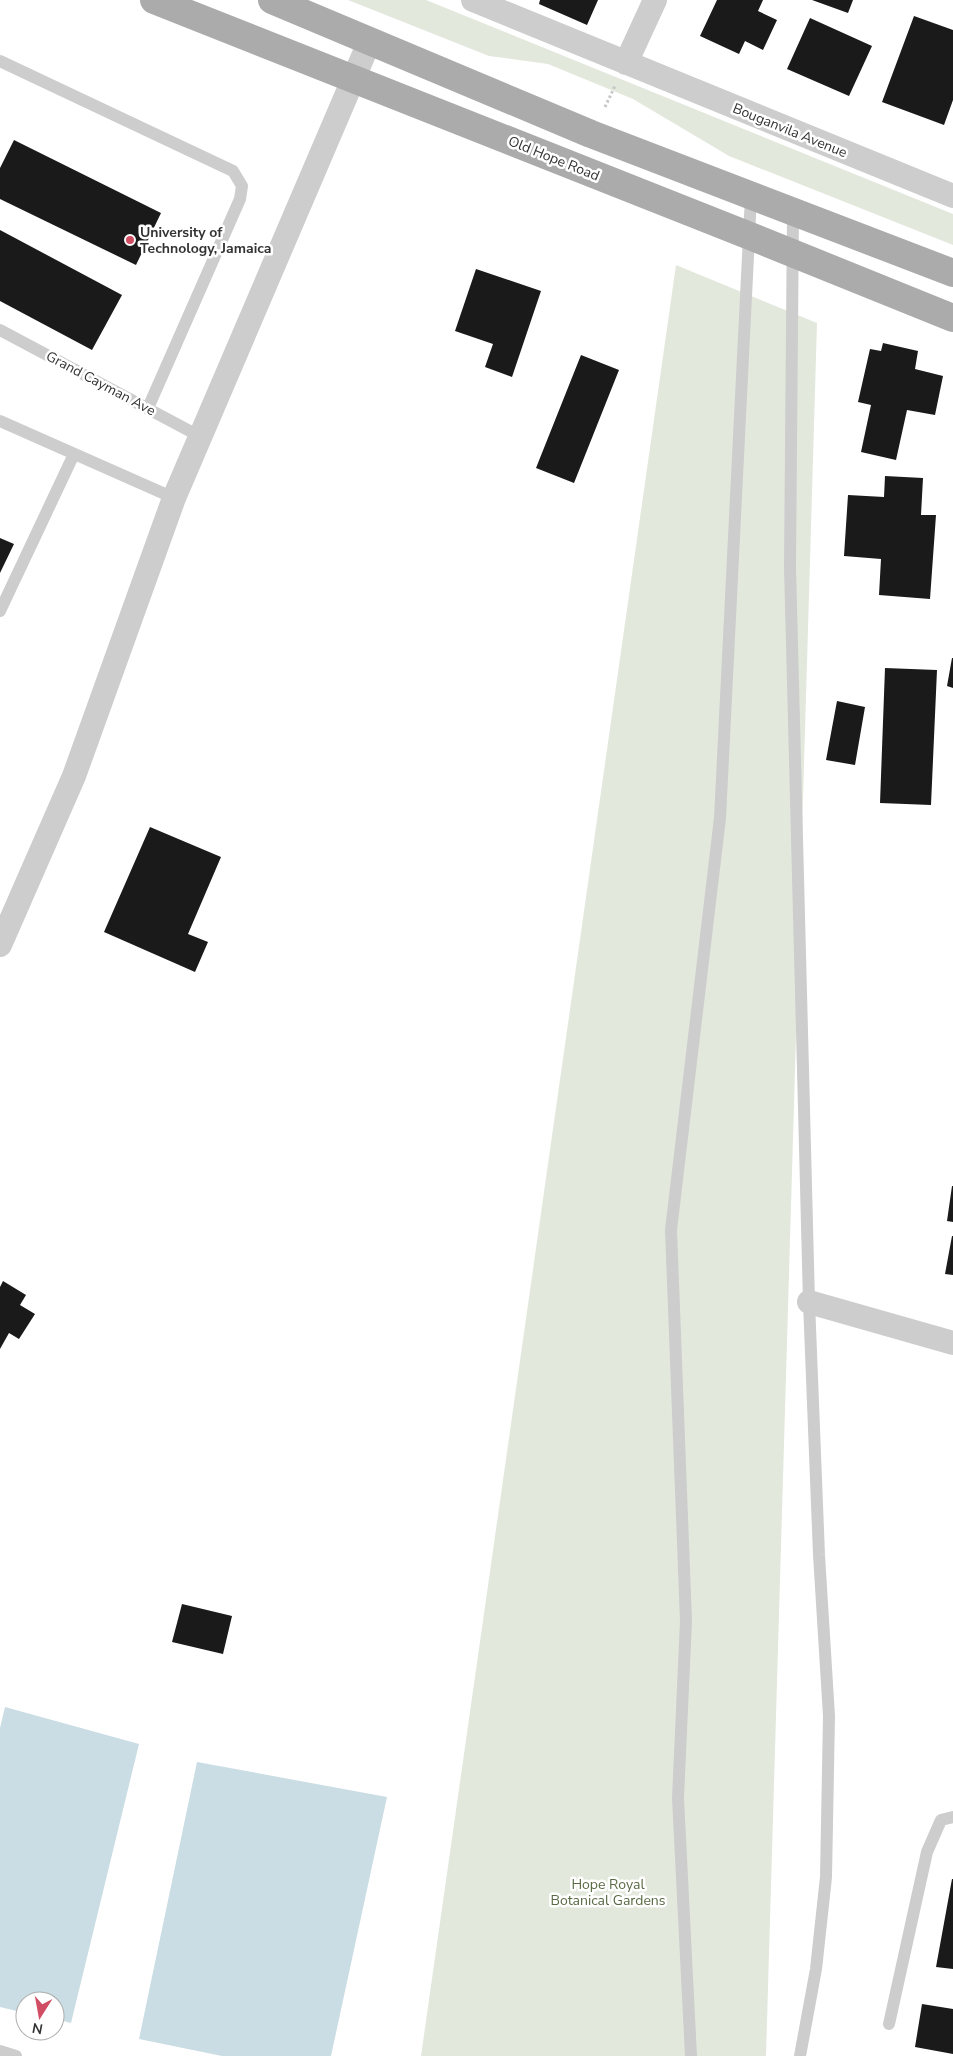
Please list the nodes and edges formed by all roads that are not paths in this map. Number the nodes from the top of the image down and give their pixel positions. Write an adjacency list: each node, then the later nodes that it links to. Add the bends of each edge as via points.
1 (154, 0): 8 (main road, Old Hope Road)
2 (272, 0): 5 (main road)
3 (655, 0): 7 (street)
4 (485, 2): 7 (street, Bouganvila Avenue)
5 (370, 40): 8 (street); 9 (main road, via 591,134)
6 (0, 61): 17 (lane, via 233,171 242,186 240,199)
7 (626, 63): 10 (street, Bouganvila Avenue)
8 (354, 79): 12 (main road, Old Hope Road); 19 (street)
9 (751, 196): 11 (main road); 12 (lane)
10 (953, 196)
11 (793, 212): 13 (lane); 14 (main road)
12 (750, 236): 13 (main road, Old Hope Road); 30 (lane, via 720,818 671,1230 686,1621 678,1798)
13 (792, 253): 15 (main road, Old Hope Road); 24 (lane, via 790,567)
14 (953, 273)
15 (953, 318)
16 (0, 330): 17 (lane, Grand Cayman Ave)
17 (148, 408): 19 (lane, Grand Cayman Ave)
18 (0, 422): 20 (lane)
19 (201, 436): 21 (street)
20 (74, 454): 21 (lane); 22 (lane)
21 (174, 498): 23 (street, via 74,776)
22 (0, 611)
23 (0, 945)
24 (809, 1302): 25 (street); 31 (lane, via 829,1716 826,1877 816,1969)
25 (953, 1343)
26 (953, 1817): 27 (lane, via 941,1820 927,1852)
27 (890, 2024)
28 (0, 2051): 29 (lane)
29 (16, 2056)
30 (691, 2056)
31 (800, 2056)

